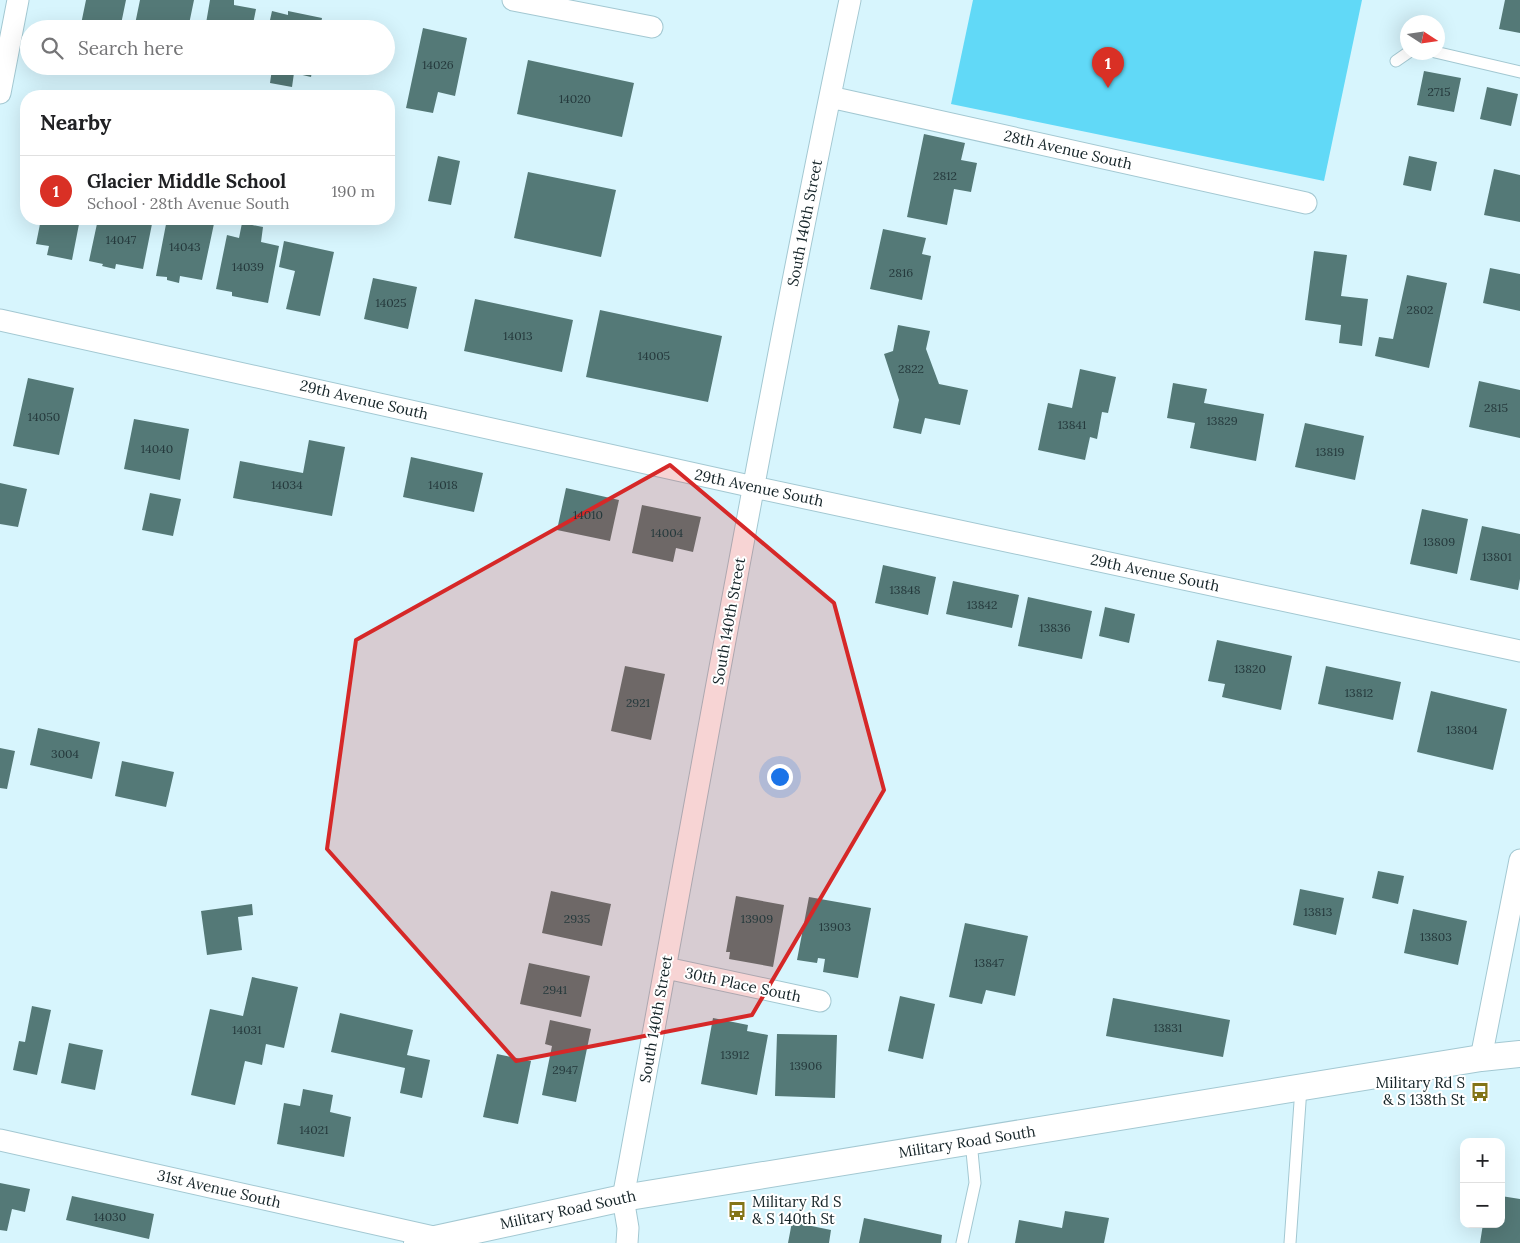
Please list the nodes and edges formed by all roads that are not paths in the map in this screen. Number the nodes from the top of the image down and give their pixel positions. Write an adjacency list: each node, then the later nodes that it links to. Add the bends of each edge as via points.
1 (18, 0): 9 (street)
2 (513, 0): 4 (street)
3 (850, 0): 10 (street, South 140th Street)
4 (652, 28)
5 (1445, 54): 8 (lane)
6 (1400, 58): 7 (lane)
7 (1396, 61)
8 (1520, 72)
9 (0, 93)
10 (830, 98): 11 (street, 28th Avenue South); 13 (street, South 140th Street)
11 (1306, 203)
12 (0, 320): 13 (street, 29th Avenue South)
13 (754, 487): 14 (street, 29th Avenue South); 16 (street, South 140th Street)
14 (1520, 651)
15 (1520, 860): 19 (street)
16 (666, 968): 17 (street, 30th Place South); 23 (street, South 140th Street)
17 (820, 1002)
18 (1520, 1054): 19 (street, Military Road South)
19 (1481, 1058): 20 (street, Military Road South)
20 (1301, 1088): 22 (street, Military Road South); 27 (lane)
21 (0, 1140): 24 (street, 31st Avenue South)
22 (971, 1141): 23 (street, Military Road South); 26 (lane, via 975,1183)
23 (623, 1198): 24 (street, Military Road South); 25 (street, South 140th Street)
24 (428, 1241)
25 (627, 1243)
26 (962, 1243)
27 (1290, 1243)

